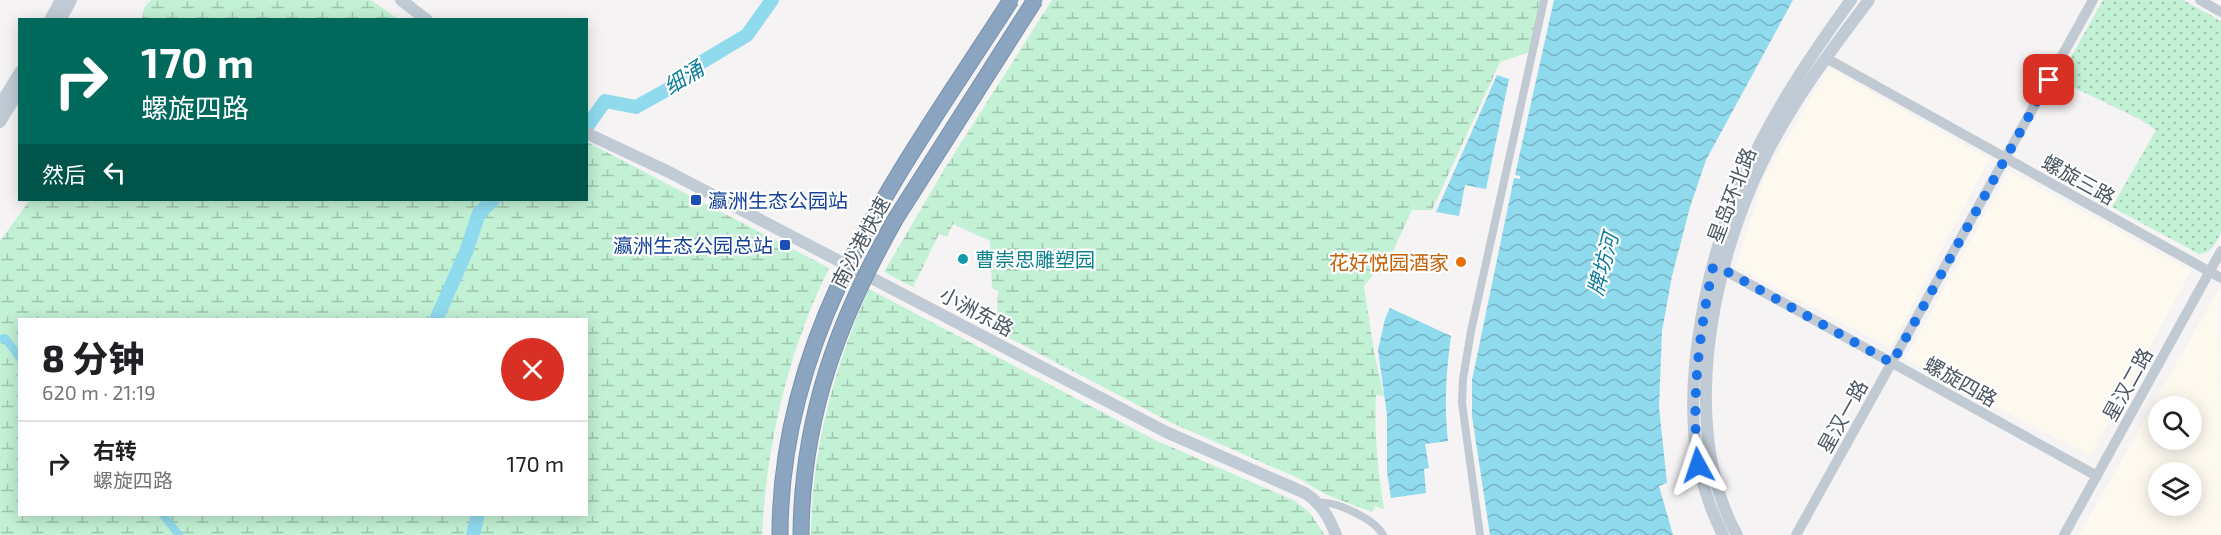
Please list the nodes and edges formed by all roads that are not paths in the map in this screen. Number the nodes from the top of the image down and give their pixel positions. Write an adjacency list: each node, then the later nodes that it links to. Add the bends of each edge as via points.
1 (61, 0): 12 (main road)
2 (71, 0): 13 (main road)
3 (401, 0): 14 (main road)
4 (1011, 0): 29 (highway, 南沙港快速, bridge, via 888,192 827,308 806,365 792,420)
5 (1035, 0): 30 (highway, 南沙港快速, bridge, via 896,218 846,315 826,369 812,426)
6 (1544, 0): 33 (street, via 1462,379 1463,417)
7 (1851, 0): 23 (main road, 星岛环北路, via 1784,100 1756,151 1735,199)
8 (1869, 0): 15 (main road, 星岛环北路)
9 (2093, 0): 21 (street, 星汉一路)
10 (2200, 0): 11 (street)
11 (2221, 12)
12 (51, 18)
13 (61, 18)
14 (424, 18)
15 (1826, 58): 21 (street, 螺旋三路); 23 (main road, 星岛环北路, via 1764,158)
16 (18, 75): 18 (main road)
17 (18, 92): 19 (main road)
18 (0, 105)
19 (0, 122)
20 (588, 133): 28 (main road, 小洲东路, via 1166,432 1297,489)
21 (2006, 159): 24 (street, 螺旋三路); 26 (street, 星汉一路)
22 (2221, 251): 24 (street, 星汉二路)
23 (1719, 269): 26 (street, 螺旋四路); 34 (main road, 星岛环北路, via 1698,352 1695,429 1703,484); 35 (main road, 星岛环北路, via 1706,412 1715,480)
24 (2210, 272): 25 (street, 螺旋三路); 27 (street, 星汉二路)
25 (2221, 278)
26 (1892, 363): 27 (street, 螺旋四路); 36 (street, 星汉一路)
27 (2097, 476): 37 (street, 星汉二路)
28 (1319, 503): 31 (main road); 32 (street, via 1330,503 1371,521)
29 (780, 535)
30 (801, 535)
31 (1336, 535)
32 (1383, 535)
33 (1480, 535)
34 (1723, 535)
35 (1737, 535)
36 (1796, 535)
37 (2064, 535)

